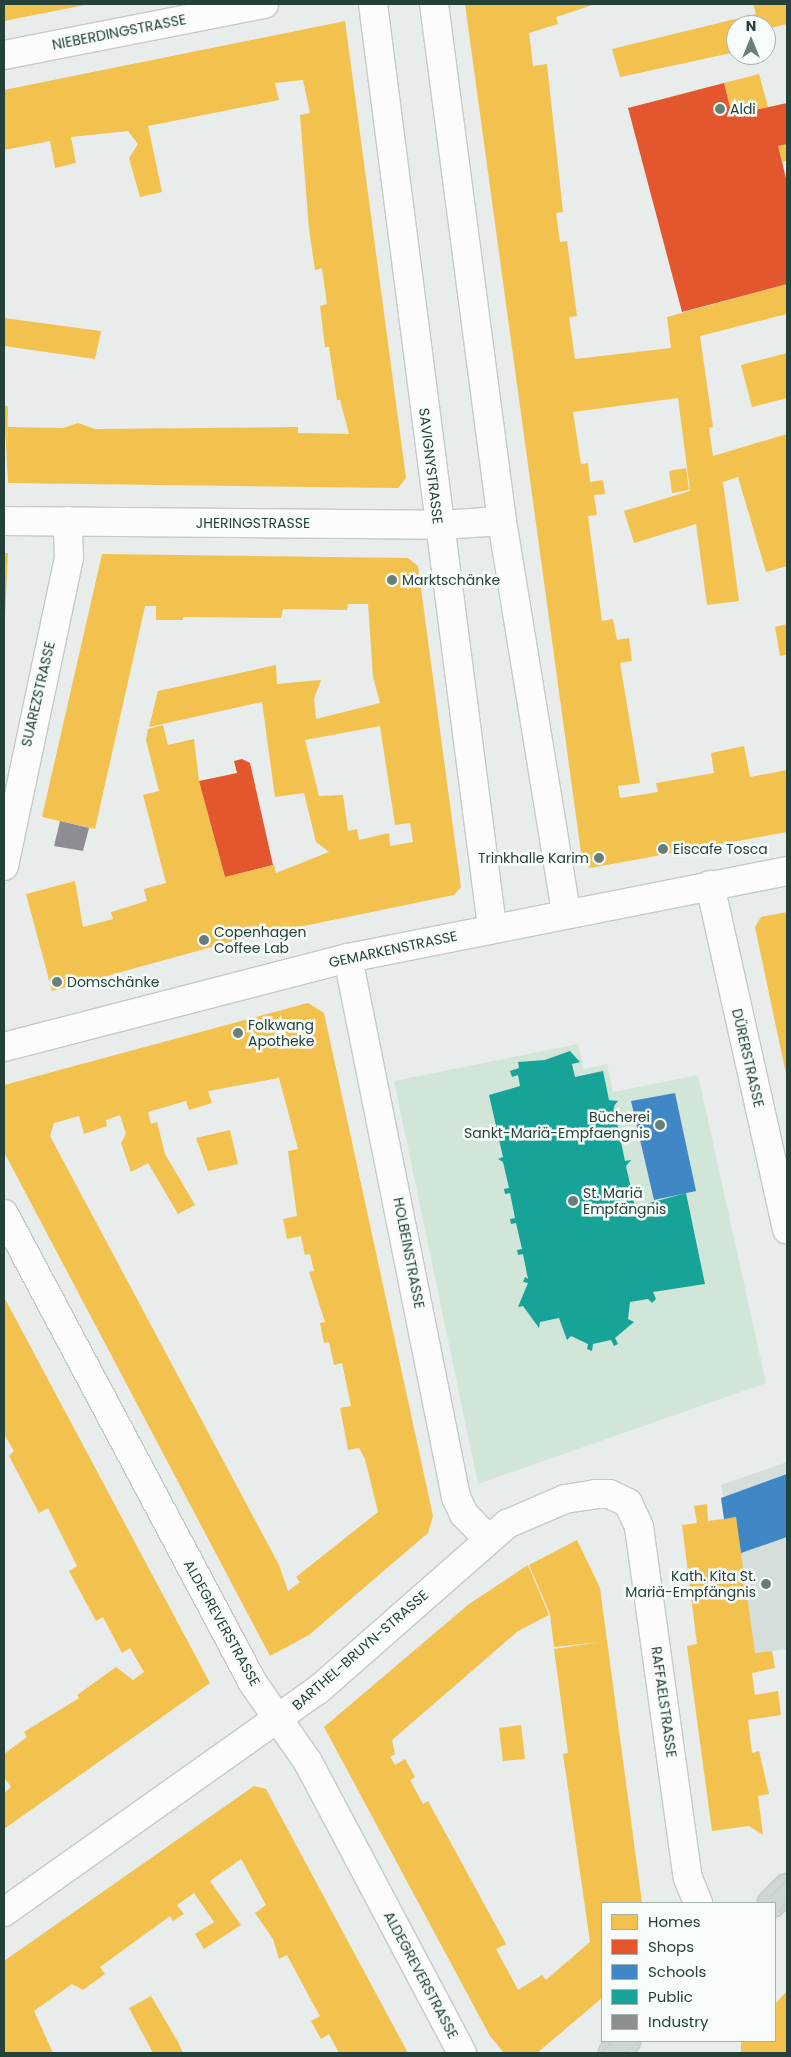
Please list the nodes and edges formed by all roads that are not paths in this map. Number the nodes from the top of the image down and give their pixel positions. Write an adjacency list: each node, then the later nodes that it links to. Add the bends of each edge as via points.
1 (264, 4): 4 (street, NIEBERDINGSTRASSE)
2 (373, 4): 8 (street, SAVIGNYSTRASSE)
3 (434, 4): 7 (street)
4 (4, 55)
5 (4, 521): 6 (street, JHERINGSTRASSE)
6 (68, 521): 8 (street, JHERINGSTRASSE); 9 (street, SUAREZSTRASSE, via 69,558 22,764)
7 (502, 521): 8 (street, JHERINGSTRASSE); 12 (street)
8 (439, 525): 13 (street, SAVIGNYSTRASSE)
9 (4, 866)
10 (787, 871): 11 (street, GEMARKENSTRASSE)
11 (710, 885): 12 (street, GEMARKENSTRASSE); 17 (street, DÜRERSTRASSE)
12 (566, 913): 13 (street, GEMARKENSTRASSE)
13 (492, 928): 14 (street, GEMARKENSTRASSE)
14 (348, 958): 15 (street, GEMARKENSTRASSE); 19 (street, HOLBEINSTRASSE, via 456,1497 464,1514)
15 (4, 1047)
16 (4, 1214): 20 (street, ALDEGREVERSTRASSE, via 253,1683)
17 (787, 1230)
18 (628, 1503): 19 (street, BARTHEL-BRUYN-STRASSE, via 610,1494 565,1499 534,1510); 22 (street, RAFFAELSTRASSE, via 639,1527 688,1878)
19 (488, 1539): 20 (street, BARTHEL-BRUYN-STRASSE, via 318,1690)
20 (280, 1718): 24 (street, BARTHEL-BRUYN-STRASSE); 26 (street, ALDEGREVERSTRASSE, via 308,1762)
21 (787, 1888): 23 (main road)
22 (698, 1902)
23 (773, 1902)
24 (4, 1912)
25 (625, 2042): 27 (main road)
26 (462, 2053)
27 (613, 2053)

